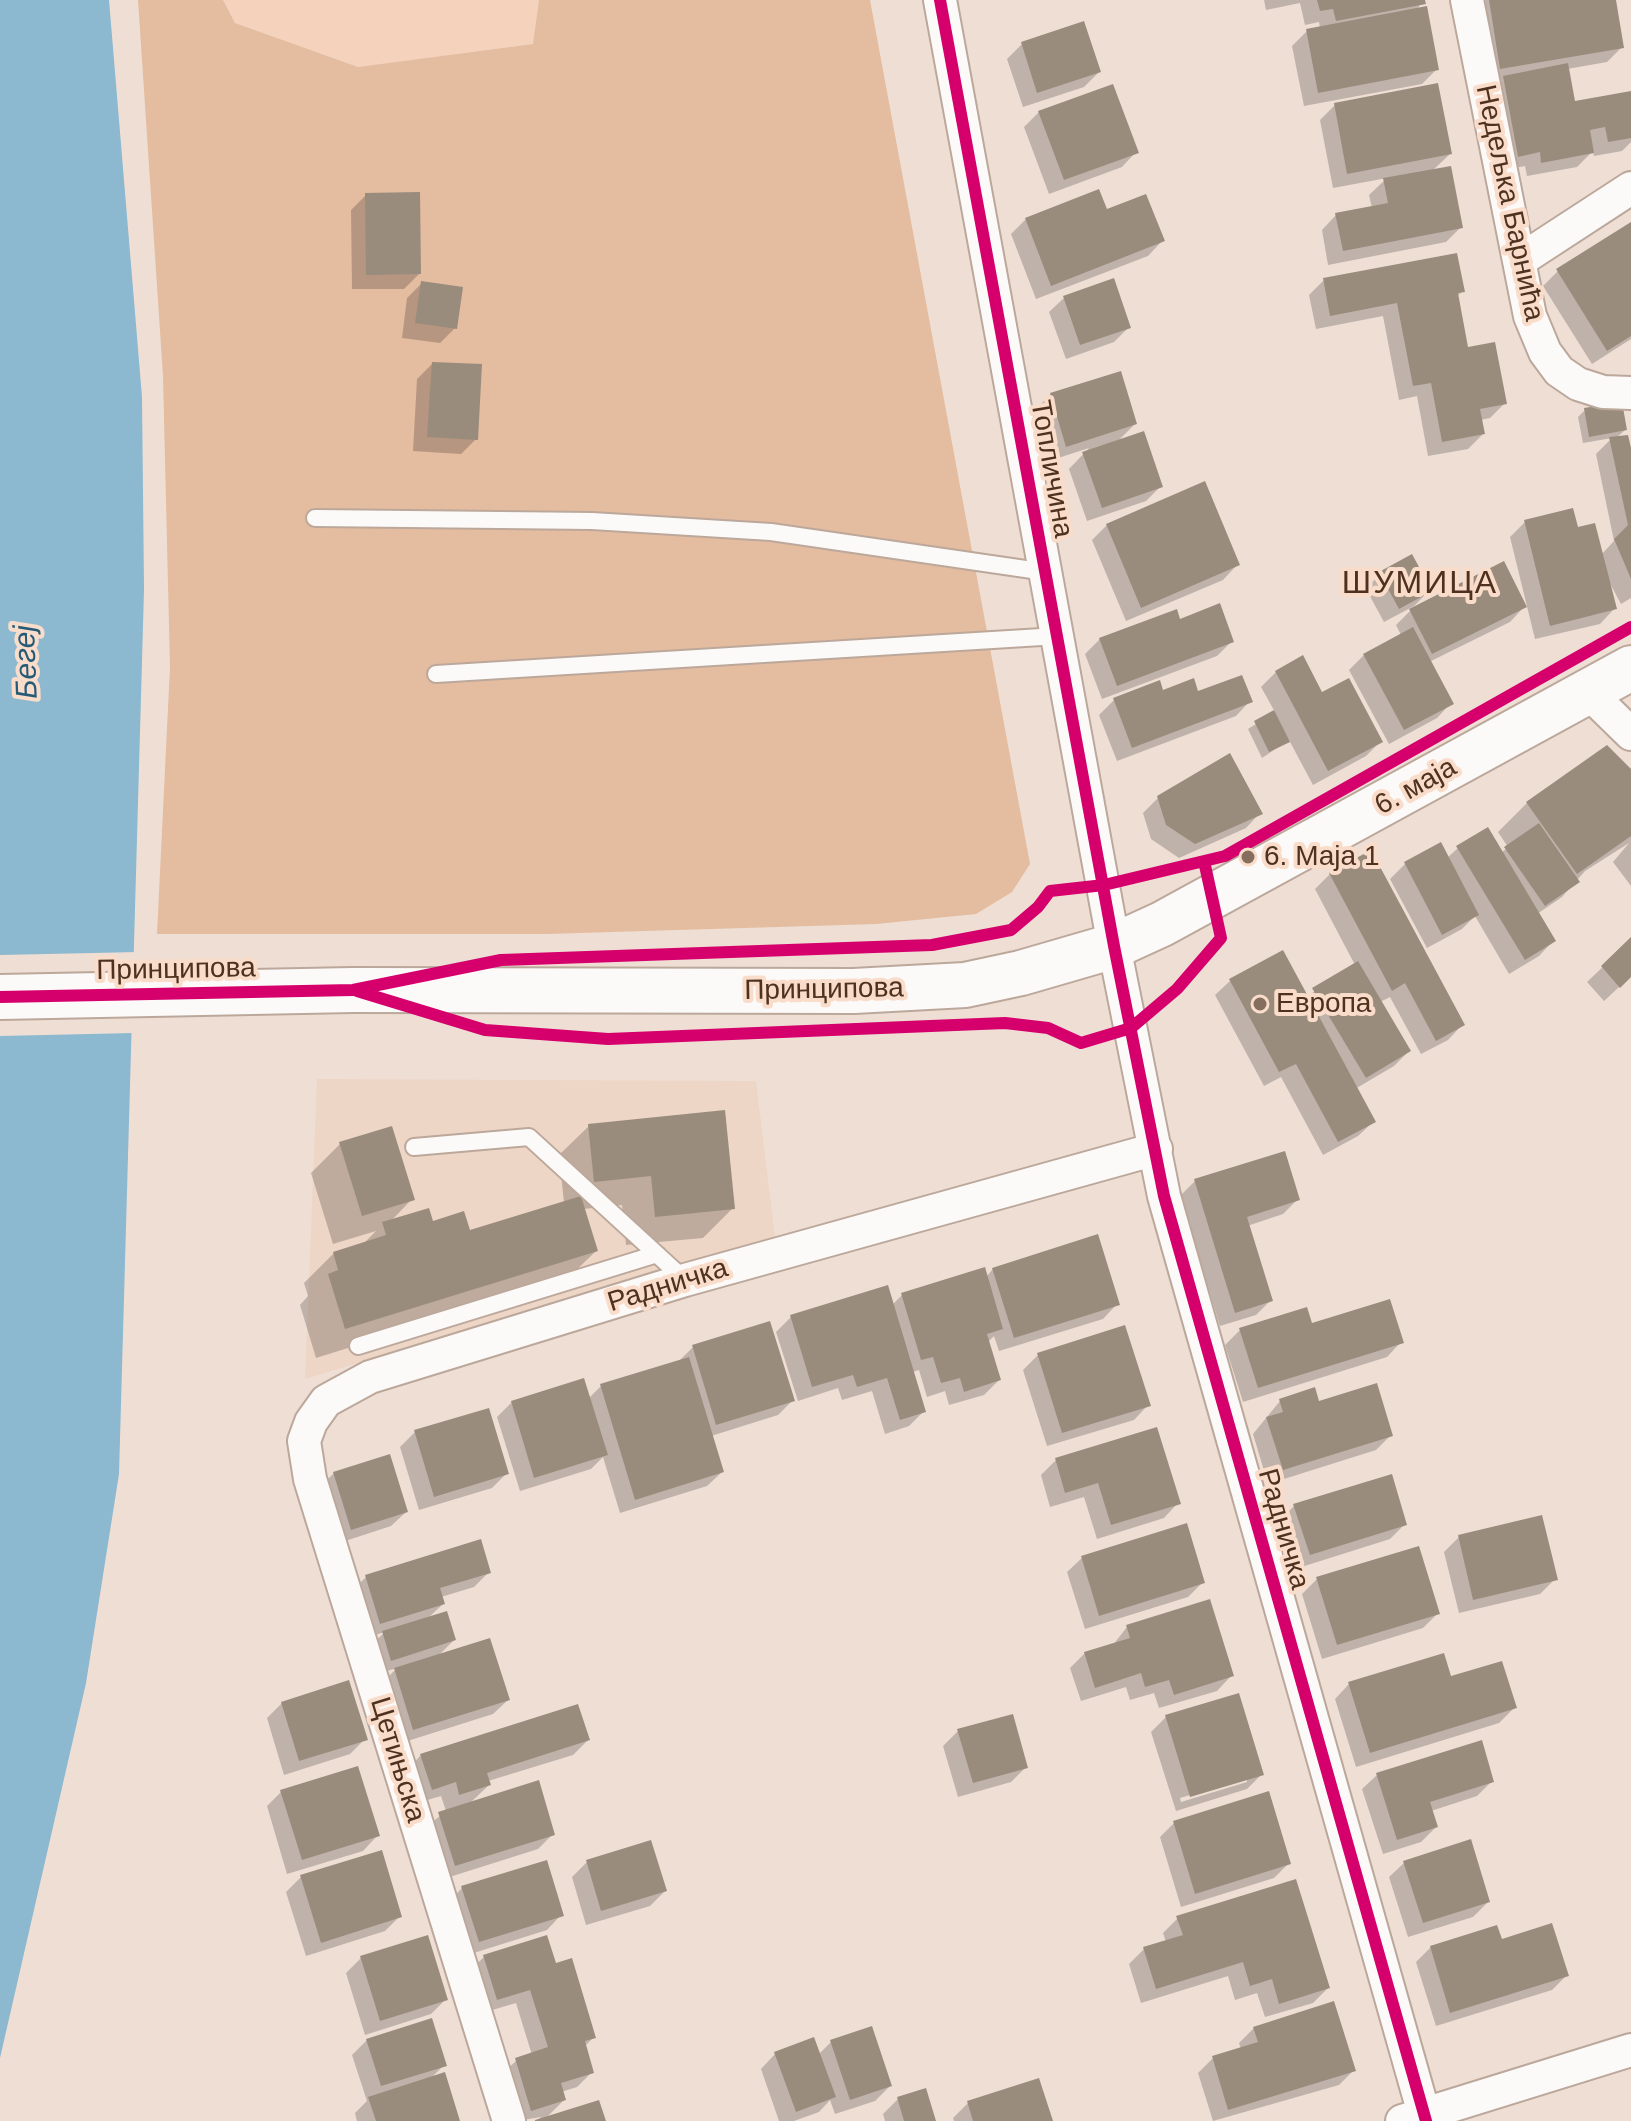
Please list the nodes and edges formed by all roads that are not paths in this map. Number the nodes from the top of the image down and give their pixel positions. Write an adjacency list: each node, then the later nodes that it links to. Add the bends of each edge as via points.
1 (940, 0): 7 (street, Топличина)
2 (1467, 0): 4 (street, Недељка Барнића)
3 (1631, 188): 4 (street)
4 (1519, 261): 5 (street, Недељка Барнића, via 1530,316 1559,371 1603,392)
5 (1631, 393)
6 (315, 518): 7 (lane, via 592,521 771,532)
7 (1046, 572): 8 (street, Топличина)
8 (1058, 636): 10 (lane); 13 (street, Топличина)
9 (1631, 668): 11 (street, 6. маја)
10 (436, 674)
11 (1588, 692): 12 (street); 13 (street, 6. маја, via 1212,900)
12 (1631, 734)
13 (1114, 946): 14 (street, Принципова, via 965,985 854,991 353,990); 16 (street, Радничка)
14 (0, 997)
15 (414, 1147): 17 (lane, via 529,1137)
16 (1156, 1149): 18 (street, Радничка); 22 (street, Радничка)
17 (657, 1254): 18 (lane); 19 (lane)
18 (685, 1280): 20 (street, Радничка, via 370,1377)
19 (358, 1346)
20 (326, 1401): 23 (street, Цетињска, via 304,1441 310,1479)
21 (1631, 2050): 22 (street)
22 (1417, 2119)
23 (509, 2121)

